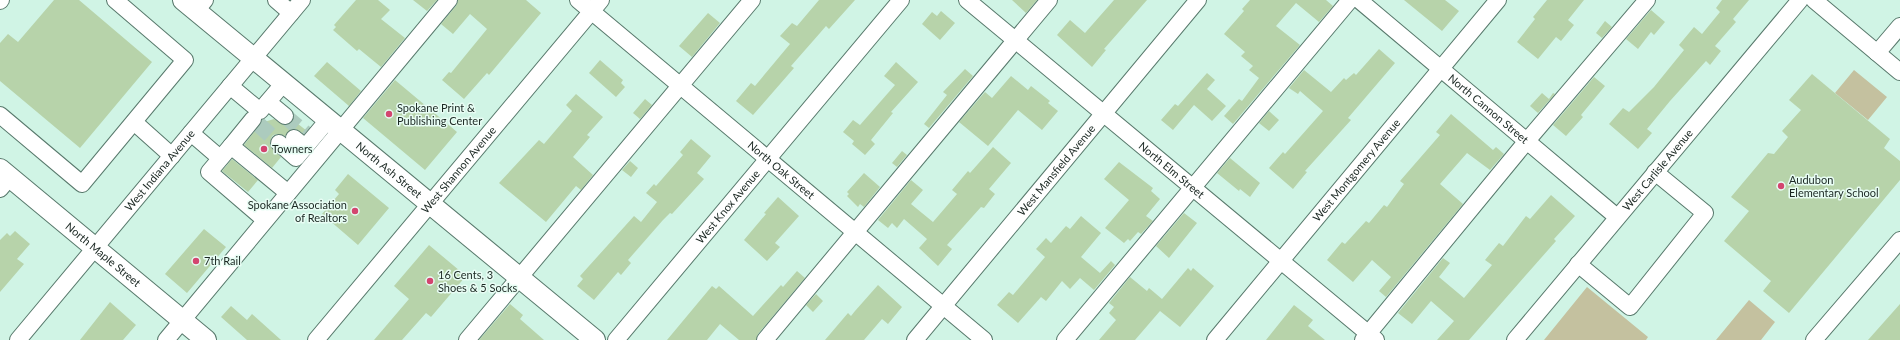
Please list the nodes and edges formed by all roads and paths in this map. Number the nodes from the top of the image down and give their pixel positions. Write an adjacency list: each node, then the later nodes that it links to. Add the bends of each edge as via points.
1 (115, 0): 32 (street, via 185,60)
2 (276, 0): 19 (street)
3 (302, 0): 19 (street, West Indiana Avenue)
4 (449, 0): 33 (street)
5 (578, 0): 18 (street, North Oak Street)
6 (752, 0): 28 (street)
7 (901, 0): 40 (street, West Knox Avenue)
8 (967, 0): 21 (street, North Elm Street)
9 (1049, 0): 21 (street)
10 (1198, 0): 29 (street, West Mansfield Avenue)
11 (1350, 0): 43 (street)
12 (1359, 0): 24 (street, North Cannon Street)
13 (1498, 0): 24 (street, West Montgomery Avenue)
14 (1647, 0): 36 (street)
15 (1800, 0): 41 (street, West Carlisle Avenue)
16 (1814, 0): 22 (street)
17 (195, 4): 23 (main road, North Ash Street)
18 (596, 6): 28 (street, North Oak Street); 45 (street, West Shannon Avenue)
19 (291, 13): 23 (street, West Indiana Avenue)
20 (1900, 26): 22 (street)
21 (1016, 40): 29 (street, North Elm Street); 48 (street)
22 (1877, 53): 25 (street)
23 (253, 59): 26 (main road, North Ash Street); 27 (street, West Indiana Avenue)
24 (1440, 68): 36 (street, North Cannon Street); 51 (street, West Montgomery Avenue)
25 (1900, 72)
26 (283, 84): 30 (street); 33 (main road, North Ash Street)
27 (230, 86): 30 (street); 34 (street, West Indiana Avenue)
28 (680, 86): 40 (street, North Oak Street); 53 (street)
29 (1103, 113): 43 (street, North Elm Street); 54 (street, West Mansfield Avenue)
30 (265, 114): 37 (street)
31 (0, 115): 32 (street, via 82,184)
32 (134, 122): 38 (street)
33 (333, 125): 35 (street, via 304,140 296,158); 44 (street); 45 (main road, North Ash Street)
34 (191, 133): 38 (street, West Indiana Avenue); 39 (street)
35 (279, 142)
36 (1526, 142): 46 (street, North Cannon Street); 56 (street)
37 (231, 146): 39 (street); 44 (street)
38 (172, 156): 50 (street, West Indiana Avenue)
39 (220, 158): 47 (street, via 209,172)
40 (767, 159): 48 (street, North Oak Street); 63 (street, West Knox Avenue)
41 (1655, 172): 46 (street, West Carlisle Avenue); 52 (street, via 1705,213 1630,307)
42 (3, 178): 50 (main road, North Maple Street)
43 (1193, 187): 51 (street, North Elm Street); 67 (street)
44 (288, 192): 47 (street)
45 (430, 204): 53 (main road, North Ash Street); 60 (street, West Shannon Avenue)
46 (1617, 217): 52 (street, West Carlisle Avenue)
47 (265, 220): 55 (street)
48 (856, 233): 54 (street, North Oak Street); 64 (street)
49 (1900, 240): 70 (street)
50 (95, 247): 55 (main road, North Maple Street); 57 (street, West Indiana Avenue)
51 (1281, 261): 56 (street, North Elm Street); 68 (street, West Montgomery Avenue)
52 (1578, 264): 69 (street, West Carlisle Avenue)
53 (519, 278): 61 (street); 62 (main road, North Ash Street)
54 (943, 306): 65 (street, West Mansfield Avenue); 66 (street, North Oak Street)
55 (182, 320): 58 (street); 59 (main road, North Maple Street)
56 (1369, 338)
57 (18, 340)
58 (166, 340)
59 (206, 340)
60 (316, 340)
61 (467, 340)
62 (595, 340)
63 (616, 340)
64 (765, 340)
65 (915, 340)
66 (984, 340)
67 (1065, 340)
68 (1215, 340)
69 (1515, 340)
70 (1814, 340)

